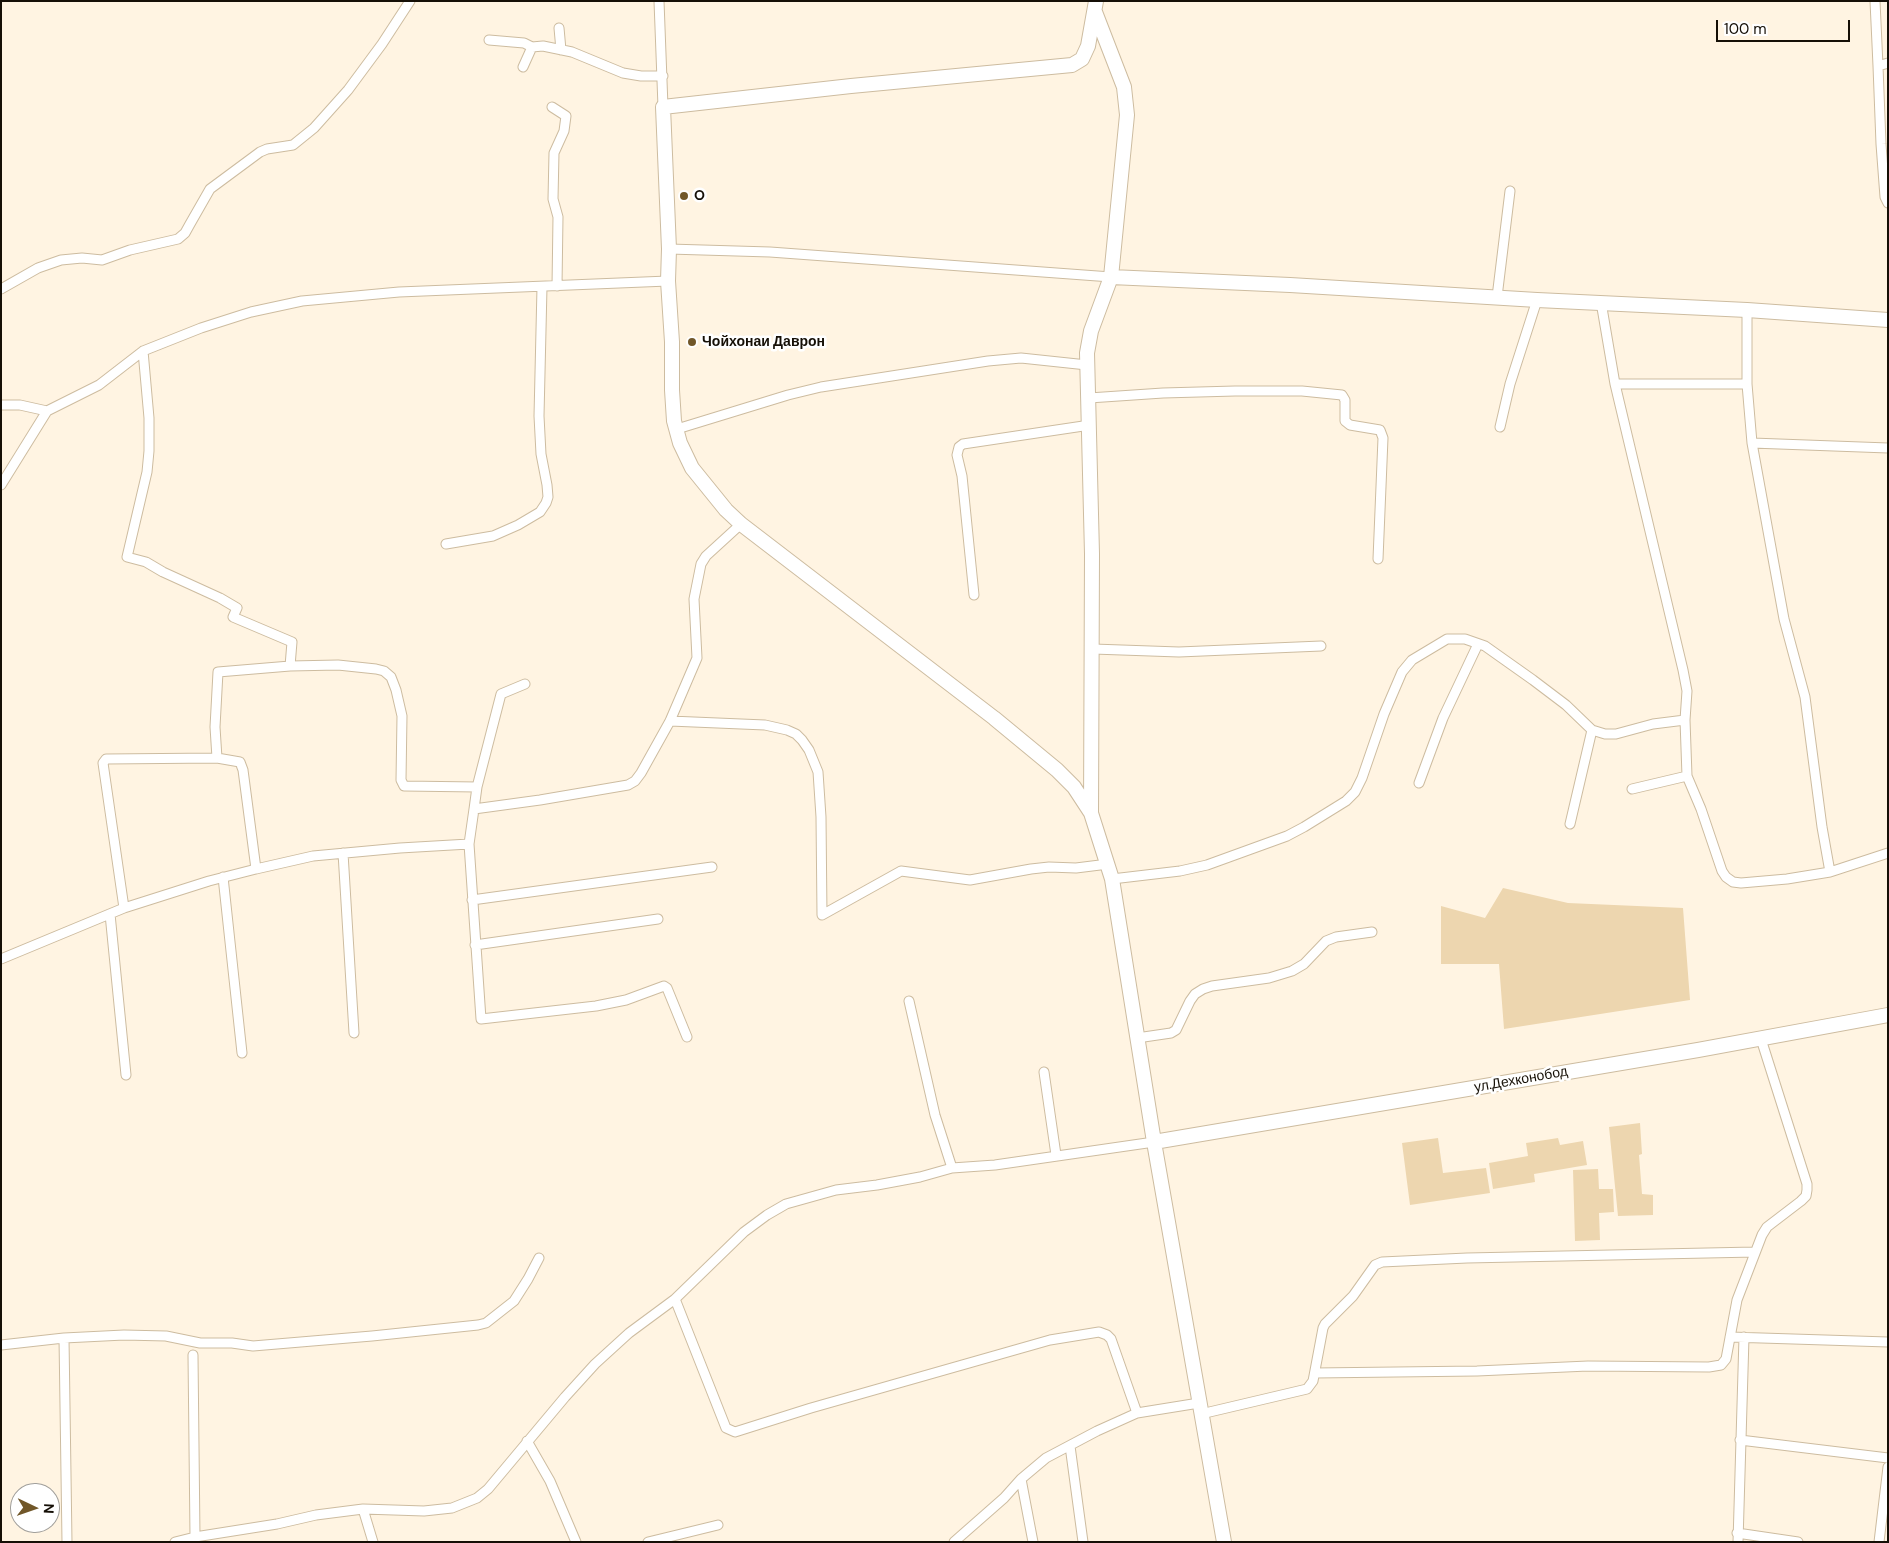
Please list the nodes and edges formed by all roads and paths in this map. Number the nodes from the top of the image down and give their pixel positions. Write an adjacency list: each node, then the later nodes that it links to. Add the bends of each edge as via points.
1 (410, 1): 22 (street, via 348,90 314,128 293,145 260,152 210,189 185,233 178,239 102,260 60,260 38,268)
2 (659, 1): 12 (street)
3 (1875, 1): 10 (street)
4 (1095, 7): 14 (street, via 1088,46 1082,59 1072,65); 18 (street, via 1124,87 1127,115)
5 (559, 28): 8 (street)
6 (489, 40): 7 (street, via 524,43)
7 (532, 47): 8 (street); 11 (street)
8 (561, 50): 12 (street, via 623,72)
9 (1888, 64): 10 (street)
10 (1878, 66): 16 (street, via 1881,144)
11 (523, 67)
12 (662, 76): 14 (street)
13 (552, 107): 20 (street, via 566,116 564,131 554,153 553,199 558,217)
14 (663, 107): 17 (street)
15 (1510, 191): 23 (street)
16 (1888, 203)
17 (669, 249): 18 (street, via 770,252); 19 (street)
18 (1111, 277): 23 (street); 29 (street, via 1088,342)
19 (668, 281): 20 (street); 37 (street, via 672,390)
20 (557, 286): 21 (street)
21 (542, 287): 28 (street, via 399,292 302,301 251,312); 42 (street, via 539,416 546,503 540,512 493,536)
22 (1, 289)
23 (1497, 297): 24 (street)
24 (1537, 300): 25 (street); 36 (street)
25 (1601, 302): 26 (street); 30 (street)
26 (1747, 310): 27 (street); 31 (street)
27 (1888, 320)
28 (143, 351): 34 (street, via 99,385); 48 (street, via 149,451 127,557 146,562 220,598 237,608 233,617 292,642)
29 (1088, 365): 32 (street); 37 (street, via 1022,358 978,362 821,387 777,397)
30 (1615, 384): 31 (street); 50 (street, via 1683,670 1687,691)
31 (1747, 384): 38 (street)
32 (1089, 398): 35 (street); 43 (street, via 1163,392 1245,391 1302,391 1342,396 1345,400 1345,421 1350,425 1380,430 1383,438)
33 (1, 405): 34 (street)
34 (47, 411): 40 (street)
35 (1090, 425): 44 (street, via 960,447 957,455); 47 (street)
36 (1500, 427)
37 (677, 429): 41 (street, via 692,468)
38 (1752, 443): 39 (street); 67 (street, via 1784,619 1805,697)
39 (1888, 448)
40 (1, 485)
41 (741, 524): 51 (street, via 701,564 694,599 696,658); 59 (street, via 1058,770 1074,787)
42 (446, 544)
43 (1378, 559)
44 (974, 595)
45 (1478, 644): 52 (street, via 1533,680); 55 (street, via 1442,718); 69 (street, via 1447,638 1408,665 1384,714 1355,792 1304,828 1207,865)
46 (1321, 646): 47 (street, via 1179,652)
47 (1093, 649): 59 (street)
48 (290, 666): 53 (street, via 218,672 214,727); 56 (street, via 338,665 384,671 394,684 402,716 402,784)
49 (525, 684): 56 (street, via 501,694)
50 (1685, 720): 52 (street, via 1616,734); 54 (street)
51 (670, 721): 58 (street, via 641,773 628,785); 64 (street, via 765,725 787,730 802,740 818,772 822,915 901,872 970,880 1031,869)
52 (1592, 730): 60 (street)
53 (217, 758): 66 (street, via 240,762 242,766); 71 (street, via 112,758 103,763)
54 (1687, 776): 57 (street); 67 (street, via 1722,871 1733,882 1787,879)
55 (1419, 783)
56 (477, 787): 58 (street)
57 (1632, 790)
58 (474, 808): 61 (street)
59 (1090, 813): 64 (street)
60 (1570, 824)
61 (469, 844): 62 (street); 70 (street)
62 (343, 853): 66 (street); 79 (street)
63 (1888, 853): 67 (street)
64 (1108, 864): 69 (street)
65 (712, 867): 70 (street)
66 (256, 869): 68 (street)
67 (1830, 872)
68 (223, 878): 71 (street); 83 (street)
69 (1112, 879): 81 (street)
70 (472, 900): 75 (street)
71 (124, 908): 72 (street)
72 (110, 914): 76 (street); 85 (street)
73 (658, 919): 75 (street)
74 (1372, 932): 81 (street, via 1326,941 1304,964 1292,971 1203,989 1190,1001 1176,1030)
75 (475, 945): 80 (street, via 481,1020 596,1006 626,1000 664,986)
76 (1, 959)
77 (909, 1000): 88 (street, via 935,1115)
78 (1888, 1015): 82 (street, ул.Дехконобод)
79 (354, 1033)
80 (686, 1037)
81 (1137, 1038): 86 (street)
82 (1761, 1039): 86 (street, ул.Дехконобод); 89 (street, via 1807,1190 1801,1201 1767,1227)
83 (242, 1053)
84 (1044, 1072): 87 (street)
85 (126, 1075)
86 (1154, 1142): 87 (street); 99 (street)
87 (1056, 1156): 88 (street)
88 (952, 1168): 91 (street, via 886,1184 836,1190 786,1204 744,1232)
89 (1754, 1252): 92 (street); 98 (street, via 1382,1262 1375,1265 1353,1296 1325,1324)
90 (539, 1258): 94 (street, via 514,1301 486,1323 478,1325 253,1346 200,1343 166,1336)
91 (675, 1300): 100 (street, via 726,1428 735,1432 1050,1340 1099,1332 1111,1339); 102 (street, via 629,1333 595,1364)
92 (1730, 1337): 93 (street); 98 (street, via 1726,1358 1717,1367 1588,1366)
93 (1744, 1337): 95 (street); 101 (street)
94 (64, 1338): 96 (street); 112 (street)
95 (1888, 1342)
96 (1, 1345)
97 (193, 1355): 110 (street)
98 (1314, 1373): 99 (street, via 1308,1389)
99 (1200, 1408): 100 (street); 120 (street)
100 (1137, 1413): 103 (street)
101 (1740, 1440): 104 (street); 111 (street)
102 (527, 1441): 107 (street, via 488,1489 465,1503 424,1511); 115 (street, via 550,1481)
103 (1070, 1446): 106 (street, via 1046,1458); 119 (street)
104 (1888, 1458)
105 (1888, 1467): 109 (street)
106 (1021, 1478): 117 (street, via 1004,1498); 118 (street)
107 (363, 1509): 110 (street, via 316,1514 277,1524); 114 (street)
108 (718, 1525): 116 (street)
109 (1884, 1532): 122 (street)
110 (195, 1536): 113 (street)
111 (1737, 1537): 121 (street)
112 (67, 1542)
113 (175, 1542)
114 (373, 1542)
115 (576, 1542)
116 (648, 1542)
117 (954, 1542)
118 (1033, 1542)
119 (1083, 1542)
120 (1224, 1542)
121 (1798, 1542)
122 (1879, 1542)

